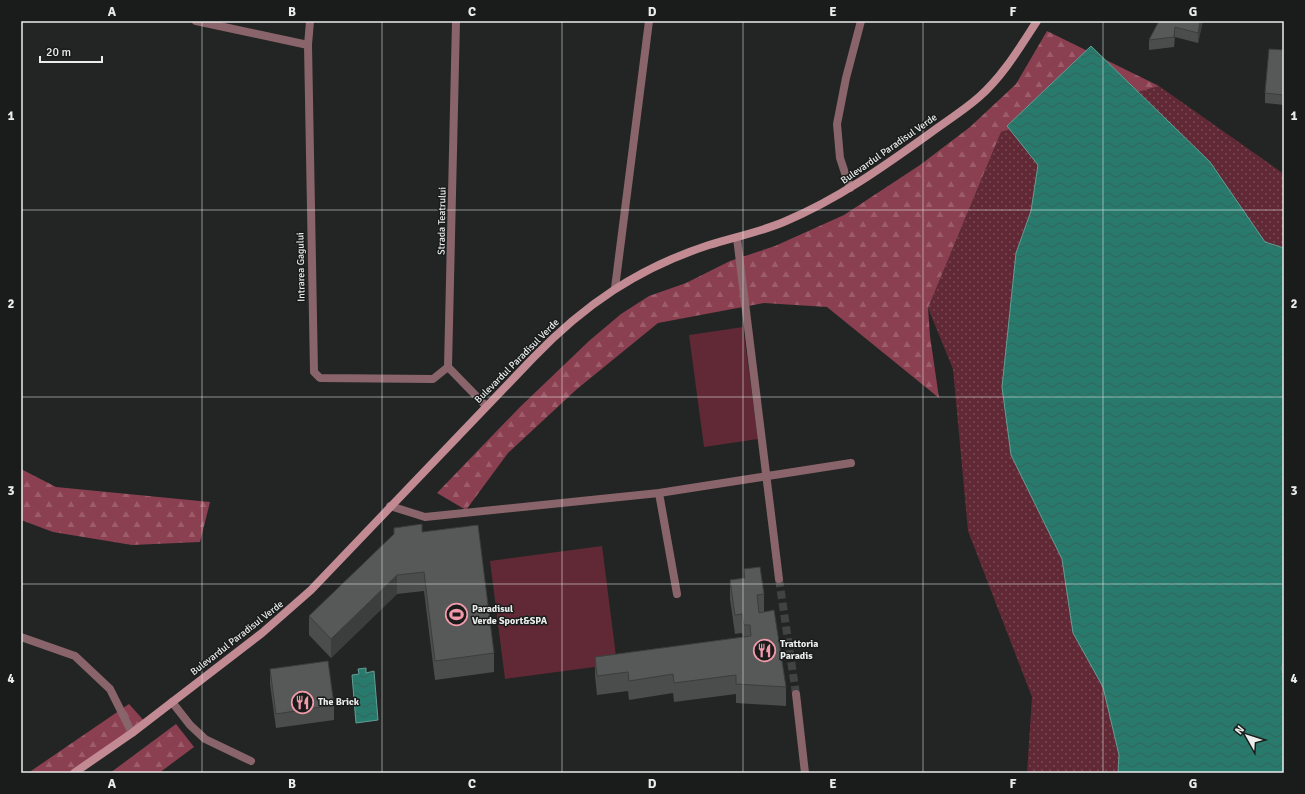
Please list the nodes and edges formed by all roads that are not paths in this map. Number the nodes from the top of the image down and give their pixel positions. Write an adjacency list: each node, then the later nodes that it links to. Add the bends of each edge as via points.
1 (196, 21): 7 (street)
2 (310, 21): 7 (street, Intrarea Gagului)
3 (456, 21): 11 (street, Strada Teatrului)
4 (648, 21): 10 (street)
5 (861, 21): 8 (street, via 846,78 838,124 840,158)
6 (1037, 21): 8 (street, Bulevardul Paradisul Verde, via 1008,66 979,97 889,163)
7 (308, 45): 11 (street, Intrarea Gagului, via 314,372 320,378 433,379)
8 (850, 188): 9 (street, Bulevardul Paradisul Verde, via 784,222)
9 (737, 238): 10 (street, Bulevardul Paradisul Verde, via 708,245 639,274); 14 (street)
10 (615, 288): 12 (street, Bulevardul Paradisul Verde, via 558,332)
11 (448, 367): 12 (street)
12 (486, 406): 16 (street, Bulevardul Paradisul Verde)
13 (851, 463): 14 (street)
14 (768, 475): 15 (street); 17 (street)
15 (659, 493): 16 (street, via 425,517); 18 (street)
16 (390, 506): 21 (street, Bulevardul Paradisul Verde, via 311,590 262,633)
17 (779, 579)
18 (677, 594)
19 (21, 637): 22 (street, via 75,656 110,689)
20 (796, 694): 25 (street)
21 (172, 702): 22 (street, Bulevardul Paradisul Verde); 23 (street, via 205,739)
22 (132, 732): 24 (street, Bulevardul Paradisul Verde)
23 (251, 761)
24 (74, 773)
25 (805, 773)

